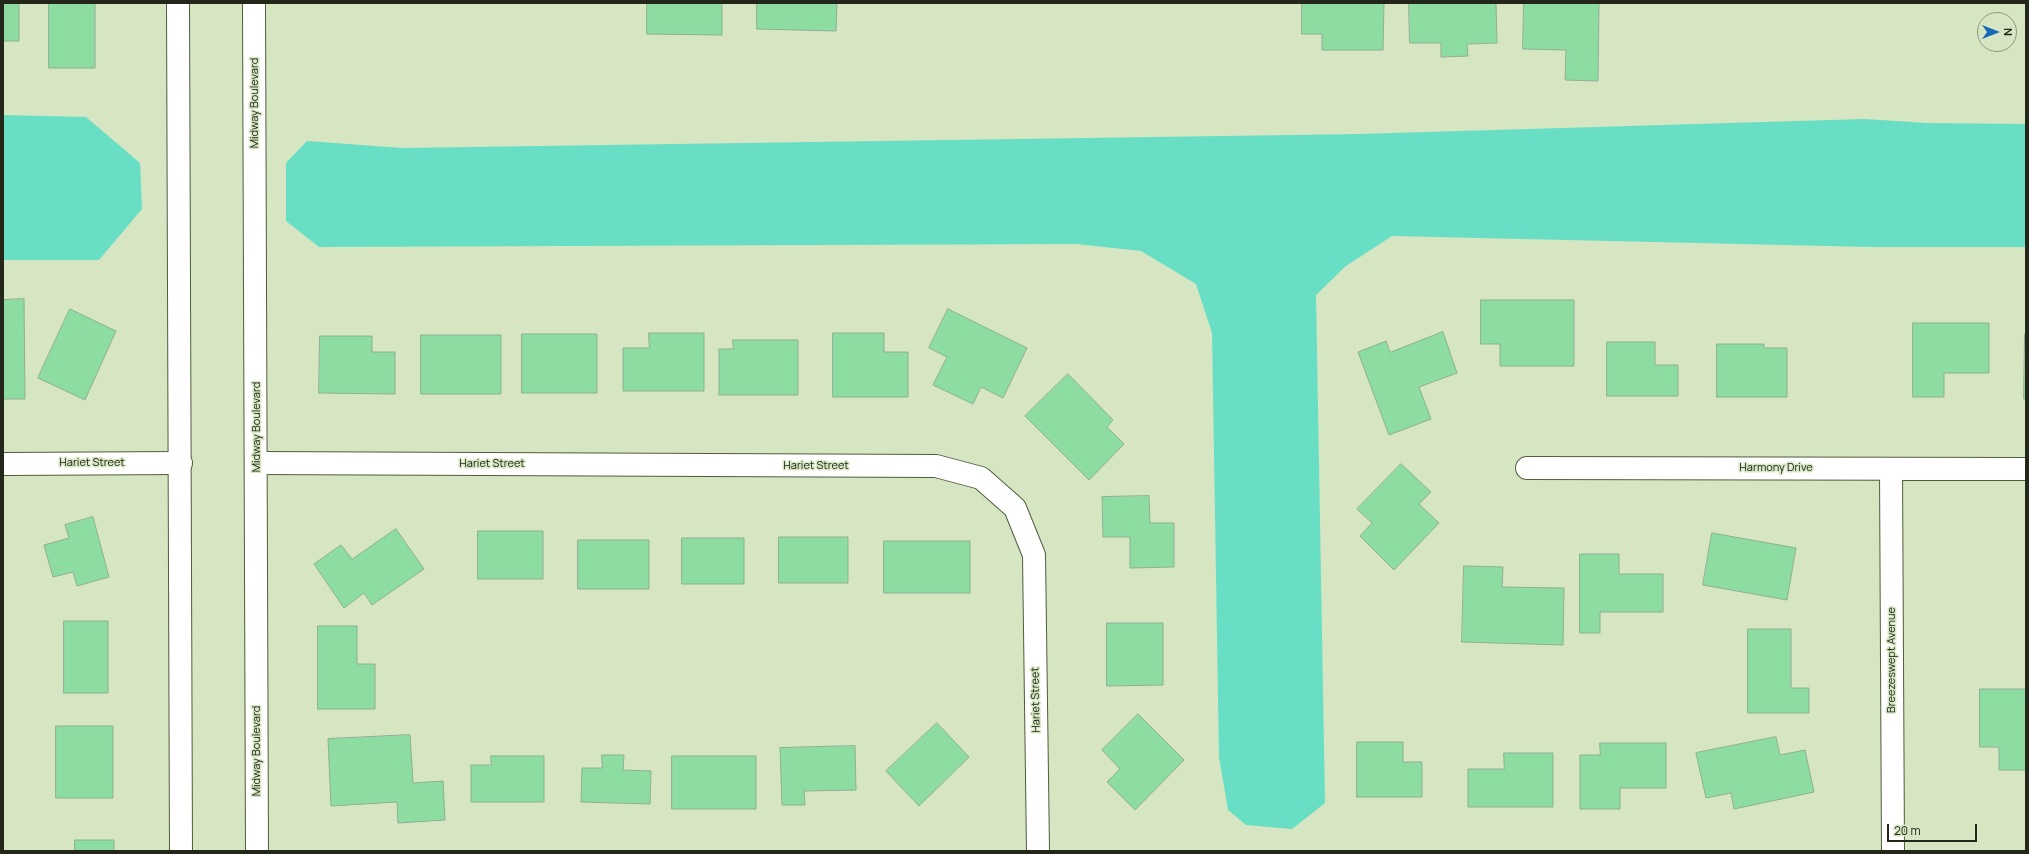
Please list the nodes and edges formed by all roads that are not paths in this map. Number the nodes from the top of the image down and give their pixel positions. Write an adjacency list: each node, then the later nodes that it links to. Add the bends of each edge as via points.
1 (178, 3): 3 (street)
2 (254, 3): 4 (street, Midway Boulevard)
3 (181, 463): 5 (street, Hariet Street); 9 (street)
4 (257, 463): 10 (street, Midway Boulevard); 11 (street, Hariet Street, via 936,466 981,478 1015,508 1034,554)
5 (3, 464)
6 (1527, 468): 7 (street, Harmony Drive)
7 (1891, 469): 8 (street, Harmony Drive); 12 (street, Breezeswept Avenue)
8 (2026, 470)
9 (181, 851)
10 (257, 851)
11 (1038, 851)
12 (1892, 851)

